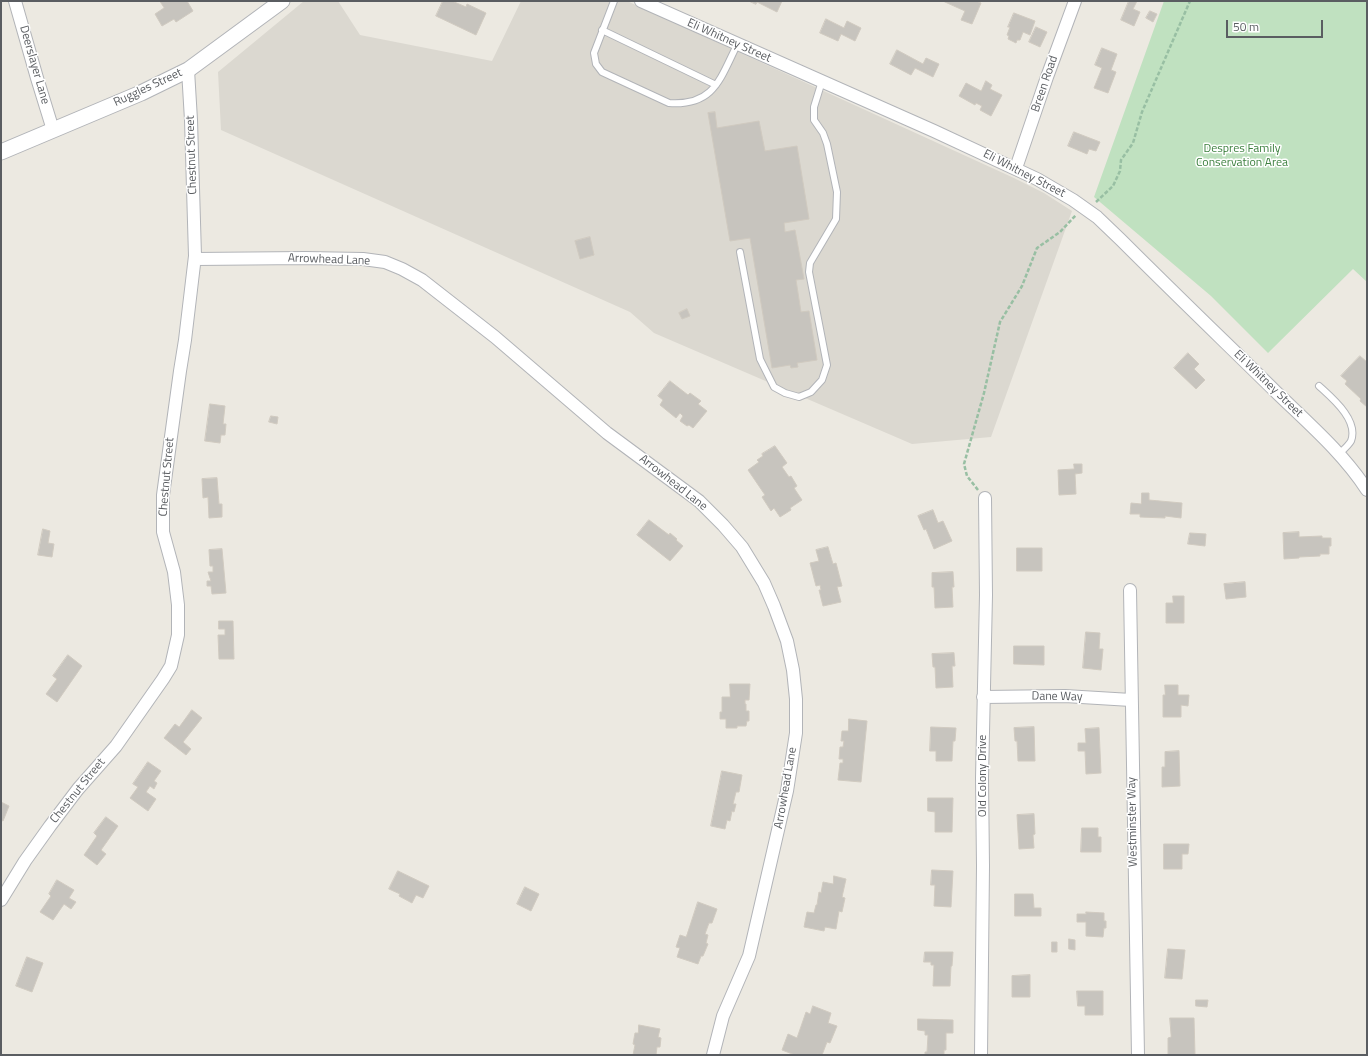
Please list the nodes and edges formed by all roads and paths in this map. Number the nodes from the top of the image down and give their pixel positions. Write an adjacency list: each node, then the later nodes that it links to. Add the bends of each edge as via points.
1 (15, 1): 12 (street, Deerslayer Lane)
2 (282, 1): 9 (street, Ruggles Street)
3 (614, 1): 7 (lane)
4 (641, 1): 8 (street, Eli Whitney Street)
5 (1075, 1): 14 (street, Breen Road)
6 (1190, 1): 15 (path, via 1142,112 1133,143 1122,160 1120,171 1112,186 1099,200)
7 (602, 30): 11 (lane); 11 (lane, via 594,53 596,64 602,72 669,103 693,101 710,92)
8 (738, 45): 10 (street, Eli Whitney Street); 11 (lane)
9 (188, 70): 12 (street, Ruggles Street); 17 (street, Chestnut Street)
10 (822, 81): 14 (street, Eli Whitney Street); 16 (lane, via 814,107 814,120 828,144 837,192 837,212 836,219 810,263 809,272 827,365 822,380 811,392 799,397 774,387 760,359)
11 (716, 85)
12 (53, 130): 13 (street, Ruggles Street)
13 (1, 152)
14 (1016, 168): 15 (street, Eli Whitney Street)
15 (1083, 207): 19 (street, Eli Whitney Street, via 1121,240); 21 (path, via 1060,232 1037,248 1022,286 1000,322 964,464 966,476)
16 (740, 252)
17 (195, 259): 25 (street, Chestnut Street, via 164,495 163,532 174,572 178,605 178,635 171,666 116,746 78,788 50,826); 26 (street, Arrowhead Lane, via 363,259 385,262 402,269 422,280 495,337 607,433 699,501 742,547 764,583 787,641 796,699 796,733 787,791 749,956 723,1016)
18 (1319, 386): 19 (lane, via 1341,407 1352,427 1351,441)
19 (1338, 455): 20 (street, Eli Whitney Street)
20 (1367, 490)
21 (985, 498): 23 (street, Old Colony Drive)
22 (1130, 590): 24 (street, Westminster Way)
23 (983, 697): 24 (street, Dane Way, via 1065,696); 27 (street, Old Colony Drive)
24 (1131, 700): 28 (street, Westminster Way)
25 (1, 900)
26 (713, 1055)
27 (981, 1055)
28 (1138, 1055)

